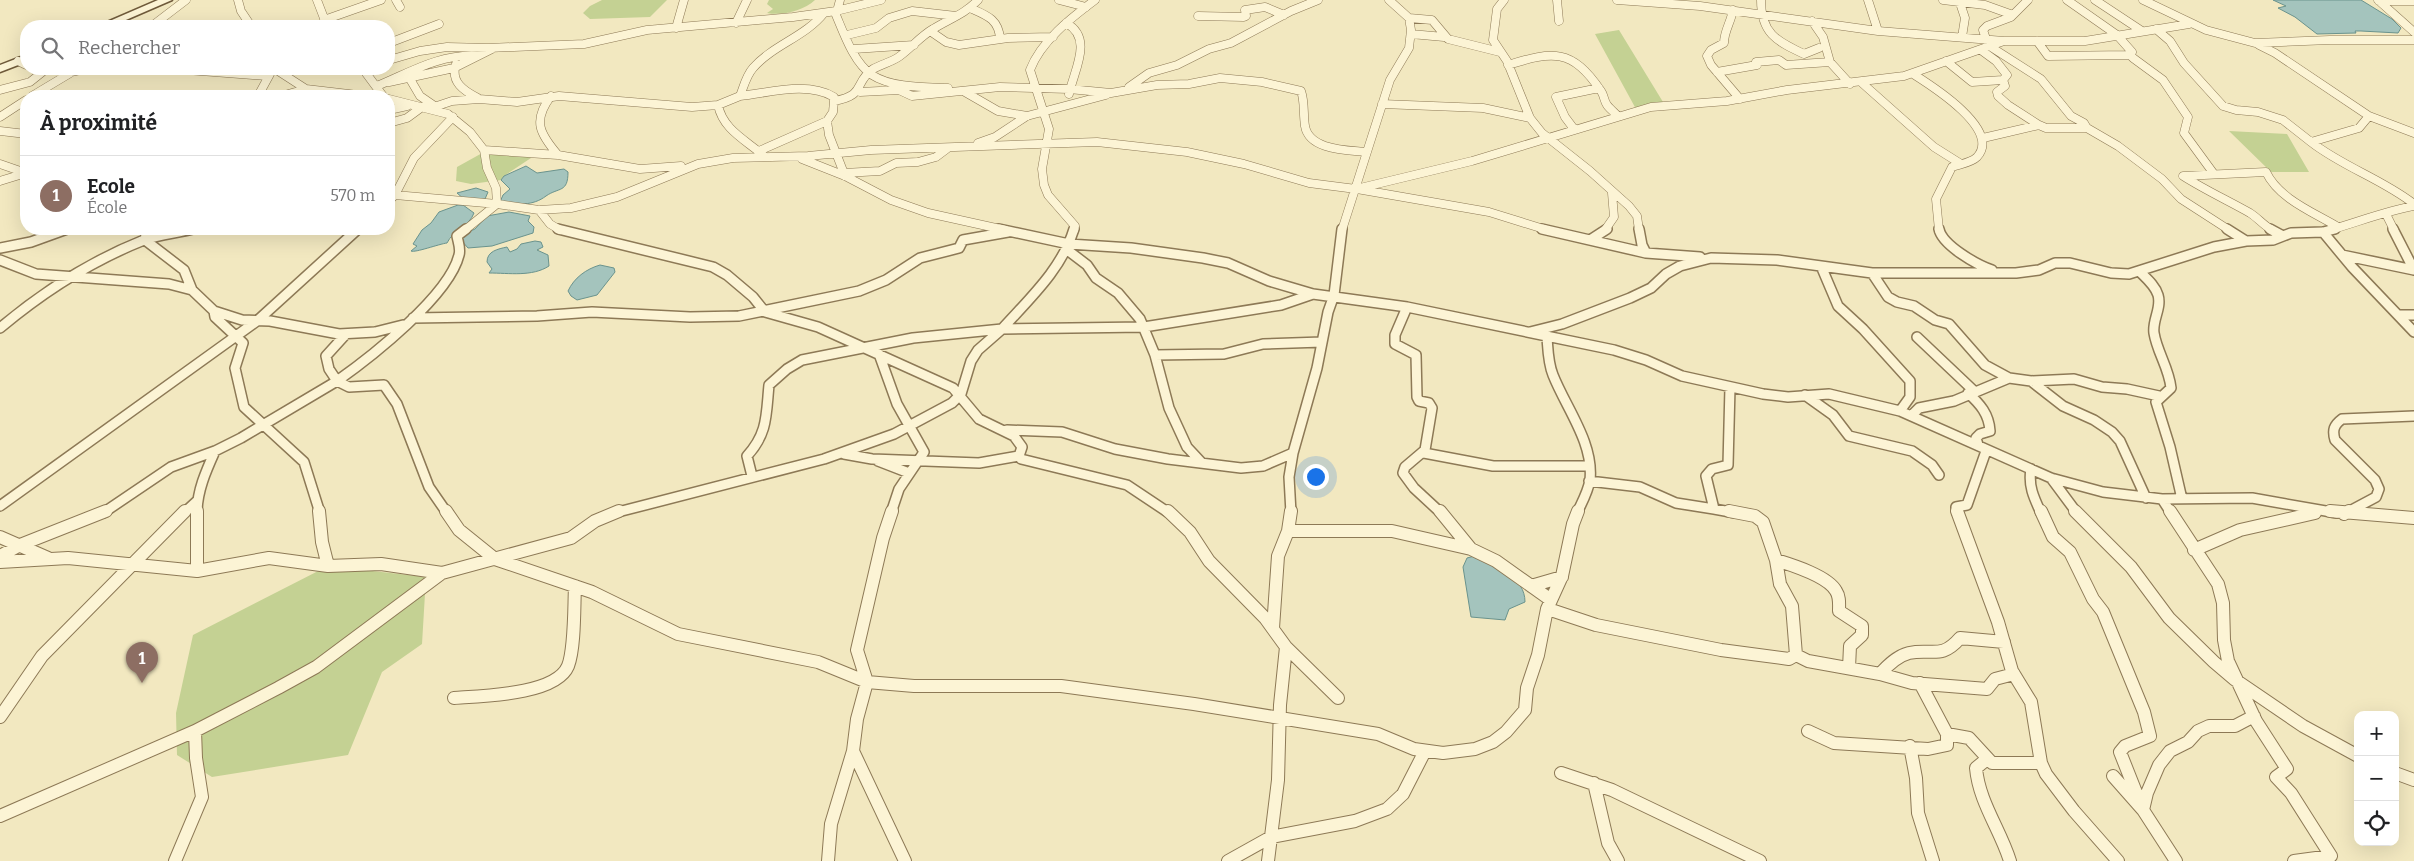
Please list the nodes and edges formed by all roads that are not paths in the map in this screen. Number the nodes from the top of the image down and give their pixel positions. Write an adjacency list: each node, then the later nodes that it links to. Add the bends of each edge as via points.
1 (167, 0): 41 (street)
2 (186, 0): 42 (street)
3 (238, 0): 43 (street)
4 (317, 0): 44 (street)
5 (381, 0): 45 (street)
6 (684, 0): 53 (street)
7 (747, 0): 48 (street)
8 (840, 0): 33 (street)
9 (881, 0): 33 (street)
10 (978, 0): 31 (street)
11 (1059, 0): 30 (street)
12 (1095, 0): 30 (street)
13 (1318, 0): 37 (street)
14 (1389, 0): 40 (street)
15 (1504, 0): 78 (street, via 1497,9 1492,35)
16 (1557, 0): 46 (street)
17 (1618, 0): 29 (street)
18 (1719, 0): 29 (street)
19 (1761, 0): 35 (street)
20 (1868, 0): 56 (street)
21 (1943, 0): 27 (street)
22 (2028, 0): 36 (street)
23 (2068, 0): 61 (street)
24 (2095, 0): 57 (street)
25 (2143, 0): 51 (street)
26 (2379, 0): 28 (street); 58 (street)
27 (1959, 1): 36 (street); 64 (street, via 1965,18)
28 (2414, 1)
29 (1700, 6): 32 (street)
30 (1086, 7): 50 (street)
31 (970, 8): 38 (street); 65 (street, via 998,24)
32 (1733, 10): 35 (street); 91 (street, via 1724,43 1707,56)
33 (836, 11): 34 (street); 60 (street)
34 (824, 13): 48 (street); 119 (street, via 812,26 755,66 747,76)
35 (1760, 14): 47 (street); 75 (street, via 1762,24 1772,36 1789,48 1804,54)
36 (2013, 14): 69 (street, via 1983,30)
37 (1284, 15): 39 (street, via 1265,7 1245,10 1244,17); 117 (street, via 1231,43 1209,49 1177,65 1149,72 1133,85)
38 (960, 16): 55 (street); 60 (street, via 930,15 912,10 873,28)
39 (1198, 16)
40 (1408, 18): 59 (street); 63 (street, via 1436,21)
41 (118, 20)
42 (160, 20)
43 (247, 20)
44 (325, 20)
45 (333, 20)
46 (1559, 20)
47 (1812, 21): 56 (street); 85 (street, via 1823,37)
48 (736, 23): 53 (street)
49 (439, 24): 67 (street)
50 (1066, 24): 62 (street); 107 (street, via 1077,27 1082,45)
51 (2190, 24): 52 (street); 71 (street)
52 (2170, 27): 54 (street); 73 (street, via 2176,37)
53 (676, 28): 74 (street, via 647,30 584,44)
54 (2156, 29): 57 (street); 73 (street)
55 (930, 31): 65 (street, via 946,42 959,45); 70 (street)
56 (1878, 31): 64 (street)
57 (2142, 31): 61 (street)
58 (2414, 32)
59 (1411, 34): 63 (street); 126 (street, via 1409,48 1390,80)
60 (847, 35): 76 (street)
61 (2117, 35): 68 (street, via 2086,41); 82 (street, via 2132,52)
62 (1053, 37): 65 (street); 104 (street, via 1031,65 1031,75)
63 (1444, 37): 78 (street)
64 (1962, 37): 69 (street)
65 (1000, 39)
66 (2414, 40): 71 (street)
67 (395, 41)
68 (2037, 41): 69 (street); 82 (street, via 2048,56)
69 (1988, 43): 77 (street); 142 (street, via 2042,78 2071,116)
70 (914, 44): 76 (street); 90 (street, via 898,58)
71 (2256, 44): 135 (street, via 2275,52)
72 (462, 47): 74 (street); 79 (street); 80 (street)
73 (2174, 47): 149 (street, via 2184,63 2223,106 2283,120)
74 (493, 48): 81 (street)
75 (1820, 48)
76 (854, 49): 90 (street)
77 (1981, 50): 84 (street); 100 (street, via 1996,61 2006,75)
78 (1500, 52): 87 (street)
79 (405, 55): 83 (street); 99 (street, via 410,63)
80 (458, 55): 81 (street); 88 (street); 99 (street, via 432,61)
81 (478, 56): 88 (street)
82 (2130, 56): 164 (street, via 2160,77 2174,94 2188,117 2184,132 2209,162)
83 (395, 58)
84 (1946, 61): 92 (street); 100 (street, via 1972,82)
85 (1830, 62): 91 (street, via 1786,65 1780,60 1756,62 1757,65); 102 (street)
86 (20, 63): 89 (street)
87 (1508, 65): 105 (street, via 1530,58 1562,55 1580,65); 138 (street)
88 (454, 68): 99 (street); 114 (street, via 455,81)
89 (0, 69)
90 (869, 72): 115 (street, via 890,80); 116 (street)
91 (1717, 72): 121 (street)
92 (1913, 74): 101 (street); 147 (street, via 1970,117)
93 (37, 75): 108 (street, via 30,82)
94 (67, 75): 109 (street)
95 (254, 75): 98 (street)
96 (284, 75): 106 (street)
97 (368, 75): 103 (street)
98 (267, 76): 110 (street)
99 (409, 76): 103 (street); 130 (street)
100 (2003, 80): 141 (street, via 2004,86 1997,92 1998,96)
101 (1862, 83): 102 (street); 161 (street, via 1881,95 1938,149)
102 (1850, 84): 121 (street, via 1787,90)
103 (377, 86): 113 (street)
104 (1037, 88): 107 (street); 115 (street); 132 (street)
105 (1599, 88): 134 (street, via 1607,105); 143 (street, via 1556,97)
106 (306, 89): 111 (street); 112 (street)
107 (1069, 89): 117 (street); 129 (street)
108 (0, 90)
109 (42, 90)
110 (261, 90)
111 (302, 90)
112 (315, 90)
113 (379, 90)
114 (462, 90): 120 (street); 123 (street)
115 (964, 91): 116 (street, via 912,96 899,90); 133 (street, via 998,111)
116 (860, 92): 124 (street, via 849,99)
117 (1111, 93): 129 (street); 154 (street, via 1220,78 1284,86 1302,94 1309,137 1329,147)
118 (551, 96): 120 (street, via 516,102); 128 (street, via 692,107); 157 (street, via 544,107 540,129)
119 (740, 96): 124 (street, via 811,90 831,94); 128 (street)
120 (479, 99): 123 (street)
121 (1740, 99): 134 (street, via 1651,108)
122 (395, 101): 127 (street)
123 (452, 101): 130 (street)
124 (834, 101): 140 (street, via 833,112)
125 (20, 104): 136 (street)
126 (1382, 104): 138 (street, via 1483,108); 154 (street)
127 (408, 105): 130 (street); 131 (street)
128 (718, 105): 155 (street, via 718,112 730,130)
129 (1067, 105): 132 (street)
130 (430, 107): 137 (street); 139 (street)
131 (395, 108)
132 (1042, 112): 133 (street); 150 (street, via 1049,129)
133 (1028, 116): 151 (street, via 995,137)
134 (1618, 116): 143 (street)
135 (2369, 116): 145 (street); 149 (street, via 2359,128)
136 (0, 118)
137 (453, 118): 153 (street); 170 (street, via 414,158)
138 (1530, 118): 148 (street)
139 (395, 121)
140 (827, 121): 155 (street); 156 (street)
141 (2039, 125): 142 (street, via 2046,128); 147 (street)
142 (2088, 128): 167 (street)
143 (1574, 129): 148 (street)
144 (2, 133): 146 (street)
145 (2414, 133)
146 (20, 134)
147 (1984, 138): 161 (street, via 1982,149 1975,158)
148 (1548, 139): 169 (street); 171 (street)
149 (2311, 142): 174 (street, via 2330,157 2395,189)
150 (1048, 144): 151 (street); 169 (street, via 1097,142 1187,152 1309,183); 188 (street, via 1042,169 1044,185 1075,226)
151 (965, 147): 152 (street)
152 (948, 148): 156 (street); 165 (street, via 936,157 918,162 896,163 880,171)
153 (484, 150): 157 (street); 173 (street, via 487,168 496,188)
154 (1365, 152): 169 (street)
155 (762, 153): 158 (street); 160 (street)
156 (836, 154): 158 (street); 165 (street)
157 (558, 155): 160 (street, via 640,169)
158 (792, 156): 165 (street)
159 (0, 164): 162 (street)
160 (698, 164): 175 (street, via 610,200)
161 (1961, 164): 198 (street, via 1950,169 1937,196 1939,232 1975,264)
162 (20, 170)
163 (20, 173): 168 (street)
164 (2214, 174): 166 (street); 177 (street, via 2266,172 2282,193)
165 (845, 175): 178 (street, via 891,200 928,213)
166 (2183, 176): 167 (street); 184 (street, via 2252,214 2263,225)
167 (2162, 178): 187 (street, via 2181,199)
168 (0, 181)
169 (1356, 189): 186 (street, via 1489,212); 202 (street, via 1340,235)
170 (395, 190)
171 (1612, 192): 186 (street, via 1616,210 1611,224); 190 (street, via 1637,216)
172 (395, 197): 173 (street)
173 (497, 204): 175 (street); 209 (street, via 457,236 460,253 455,266 436,294)
174 (2414, 205): 176 (street)
175 (539, 210): 205 (street, via 550,224 560,230 713,267 753,297)
176 (2386, 214): 177 (street); 195 (street)
177 (2338, 227): 179 (street)
178 (1014, 231): 188 (street); 205 (street, via 963,240 960,248 920,258 886,280 859,292)
179 (2323, 232): 184 (street); 191 (street)
180 (51, 235): 189 (street)
181 (146, 235): 185 (street)
182 (167, 235): 185 (street)
183 (351, 235): 208 (street)
184 (2283, 236): 187 (street, via 2273,240)
185 (145, 240): 199 (street); 200 (street, via 184,270)
186 (1590, 240): 190 (street)
187 (2246, 241): 196 (street, via 2214,247)
188 (1067, 246): 201 (street, via 1131,248 1228,263 1269,281); 210 (street, via 1096,278 1118,293); 212 (street, via 1042,284)
189 (0, 248)
190 (1646, 252): 192 (street)
191 (2342, 255): 195 (street); 206 (street)
192 (1710, 258): 194 (street, via 1770,259); 213 (street, via 1680,266 1651,288 1630,298 1562,324)
193 (0, 260): 199 (street, via 36,274)
194 (1821, 266): 197 (street); 231 (street, via 1838,306 1910,381 1912,394)
195 (2414, 270)
196 (2139, 271): 198 (street, via 2111,274 2085,265 2055,263 2039,270); 230 (street, via 2158,295 2154,332 2171,377 2171,388)
197 (1872, 273): 198 (street); 223 (street, via 1888,297 1949,324 1984,365)
198 (2000, 274)
199 (67, 278): 200 (street, via 169,284); 211 (street)
200 (192, 290): 204 (street)
201 (1313, 294): 202 (street); 210 (street, via 1281,305)
202 (1334, 295): 203 (street); 219 (street)
203 (1407, 307): 213 (street); 240 (street, via 1395,335 1395,344 1416,355 1417,397 1432,406)
204 (214, 310): 208 (street, via 242,320); 216 (street, via 215,317)
205 (765, 312): 209 (street, via 724,317 592,312); 220 (street, via 818,327)
206 (2398, 315): 207 (street); 214 (street)
207 (2414, 315)
208 (258, 321): 215 (street); 216 (street)
209 (410, 321): 215 (street, via 376,332); 224 (street, via 376,353)
210 (1144, 327): 212 (street); 222 (street)
211 (0, 328)
212 (1002, 329): 220 (street); 228 (street, via 970,361)
213 (1526, 332): 217 (street)
214 (2414, 332)
215 (346, 334): 224 (street, via 326,356)
216 (237, 336): 234 (street, via 243,343 235,368 238,393 244,407); 257 (street)
217 (1547, 337): 226 (street, via 1614,350 1682,376); 246 (street, via 1548,360 1576,424)
218 (1917, 337): 227 (street)
219 (1322, 342): 222 (street, via 1263,344 1224,354); 239 (street)
220 (864, 346): 221 (street); 250 (street, via 801,361 772,382 765,429 758,444 746,456)
221 (879, 354): 228 (street); 235 (street)
222 (1155, 356): 245 (street, via 1169,408 1187,447)
223 (2009, 378): 225 (street); 227 (street)
224 (337, 381): 234 (street); 269 (street, via 349,387 384,385 397,404 429,487 459,530)
225 (2031, 381): 230 (street, via 2074,379); 253 (street, via 2063,406 2094,420 2116,436)
226 (1730, 387): 229 (street, via 1788,397); 258 (street, via 1728,465 1712,469 1706,476)
227 (1971, 392): 232 (street, via 1954,402 1919,408); 237 (street, via 1981,404 1990,425 1990,432 1976,438)
228 (961, 394): 235 (street, via 940,411); 236 (street, via 980,419)
229 (1804, 395): 231 (street, via 1829,394); 249 (street, via 1833,414 1842,431 1923,456)
230 (2160, 396): 255 (street, via 2156,402)
231 (1900, 411): 232 (street)
232 (1912, 416): 237 (street)
233 (2414, 416): 260 (street, via 2342,419 2334,425 2335,440 2379,488 2376,497)
234 (263, 424): 238 (street); 273 (street, via 304,462 320,514)
235 (908, 426): 241 (street); 244 (street, via 924,452)
236 (1007, 430): 242 (street, via 1022,447); 245 (street, via 1062,432 1115,449)
237 (1982, 448): 247 (street); 281 (street, via 1984,462 1967,505 1956,507)
238 (215, 451): 256 (street); 264 (street, via 179,462 110,510)
239 (1293, 453): 245 (street, via 1256,468); 262 (street, via 1289,476 1292,508)
240 (1424, 453): 246 (street, via 1493,466); 265 (street, via 1404,467 1404,476 1444,515)
241 (843, 454): 243 (street); 250 (street)
242 (1019, 456): 244 (street, via 979,463); 280 (street, via 1046,466 1114,481 1164,508 1190,532 1209,561)
243 (872, 459): 244 (street); 248 (street)
244 (919, 461): 248 (street)
245 (1201, 462)
246 (1588, 466): 252 (street)
247 (2031, 469): 251 (street); 309 (street, via 2029,484 2034,498 2053,537 2070,552 2103,612 2144,712 2150,736 2125,746 2120,752)
248 (909, 473): 288 (street, via 899,489 883,538 857,650)
249 (1939, 474)
250 (752, 476): 269 (street, via 605,516 570,538)
251 (2051, 478): 253 (street, via 2103,492); 287 (street, via 2073,510 2131,567 2169,618)
252 (1589, 481): 258 (street, via 1640,487 1676,502); 276 (street, via 1573,523)
253 (2146, 498): 254 (street)
254 (2162, 499): 255 (street); 266 (street)
255 (2182, 499): 259 (street, via 2252,498)
256 (197, 502): 272 (street); 274 (street)
257 (0, 506)
258 (1714, 509): 270 (street, via 1760,518)
259 (2320, 511): 260 (street); 266 (street, via 2240,530)
260 (2344, 514): 261 (street)
261 (2414, 518)
262 (1288, 532): 265 (street, via 1392,531); 280 (street, via 1278,556)
263 (0, 537): 264 (street)
264 (20, 545): 267 (street); 268 (street)
265 (1471, 549): 278 (street, via 1496,561)
266 (2194, 550): 287 (street, via 2222,593 2224,640)
267 (0, 556)
268 (51, 559): 271 (street); 272 (street)
269 (494, 559): 275 (street); 277 (street)
270 (1776, 560): 283 (street, via 1780,584 1792,606); 284 (street, via 1794,565 1835,589 1840,611 1862,626 1862,635 1850,646)
271 (0, 562)
272 (132, 564): 274 (street); 293 (street, via 42,656)
273 (328, 566): 274 (street, via 269,558); 275 (street, via 381,564)
274 (197, 571)
275 (442, 572): 295 (street, via 316,667)
276 (1562, 577): 278 (street); 279 (street)
277 (575, 586): 288 (street, via 678,634 818,662); 290 (street, via 570,658 568,667 560,676 531,688)
278 (1531, 586): 279 (street)
279 (1549, 604): 283 (street, via 1587,623 1777,659); 299 (street, via 1538,657 1525,696 1525,710 1494,742 1468,751)
280 (1273, 628): 282 (street)
281 (2004, 642): 285 (street, via 1960,638 1942,653 1910,652 1892,660); 286 (street)
282 (1286, 647): 291 (street); 294 (street)
283 (1796, 655): 284 (street, via 1808,661)
284 (1849, 668): 285 (street)
285 (1880, 674): 289 (street)
286 (2014, 674): 289 (street, via 1995,678 1987,688); 303 (street, via 2034,710)
287 (2234, 679): 292 (street); 301 (street, via 2303,726)
288 (867, 682): 294 (street, via 914,686 1061,686); 300 (street, via 857,718)
289 (1920, 683): 297 (street)
290 (454, 698)
291 (1338, 698)
292 (2254, 716): 309 (street, via 2235,726 2209,726 2170,751 2159,765); 312 (street, via 2286,769 2276,777 2291,793)
293 (0, 717)
294 (1281, 718): 299 (street, via 1386,736 1401,745); 311 (street, via 1278,780)
295 (195, 731): 310 (street); 314 (street, via 202,797)
296 (1808, 731): 298 (street, via 1834,743)
297 (1948, 734): 298 (street, via 1948,745); 302 (street, via 1969,738)
298 (1910, 746): 320 (street, via 1918,813)
299 (1425, 751): 311 (street, via 1399,798 1381,810 1352,821)
300 (853, 752): 313 (street); 315 (street, via 830,824)
301 (2354, 754)
302 (1987, 759): 303 (street, via 1992,762); 321 (street, via 1976,768 1976,778)
303 (2041, 763): 322 (street, via 2074,811)
304 (1561, 772): 308 (street)
305 (2399, 775): 307 (street)
306 (2113, 776): 309 (street)
307 (2414, 780)
308 (1594, 783): 318 (street, via 1608,843); 319 (street, via 1722,846)
309 (2143, 810): 323 (street)
310 (0, 816)
311 (1270, 837): 316 (street); 317 (street)
312 (2333, 858): 324 (street)
313 (903, 860)
314 (174, 861)
315 (828, 861)
316 (1228, 861)
317 (1268, 861)
318 (1618, 861)
319 (1760, 861)
320 (1933, 861)
321 (2010, 861)
322 (2118, 861)
323 (2176, 861)
324 (2294, 861)

